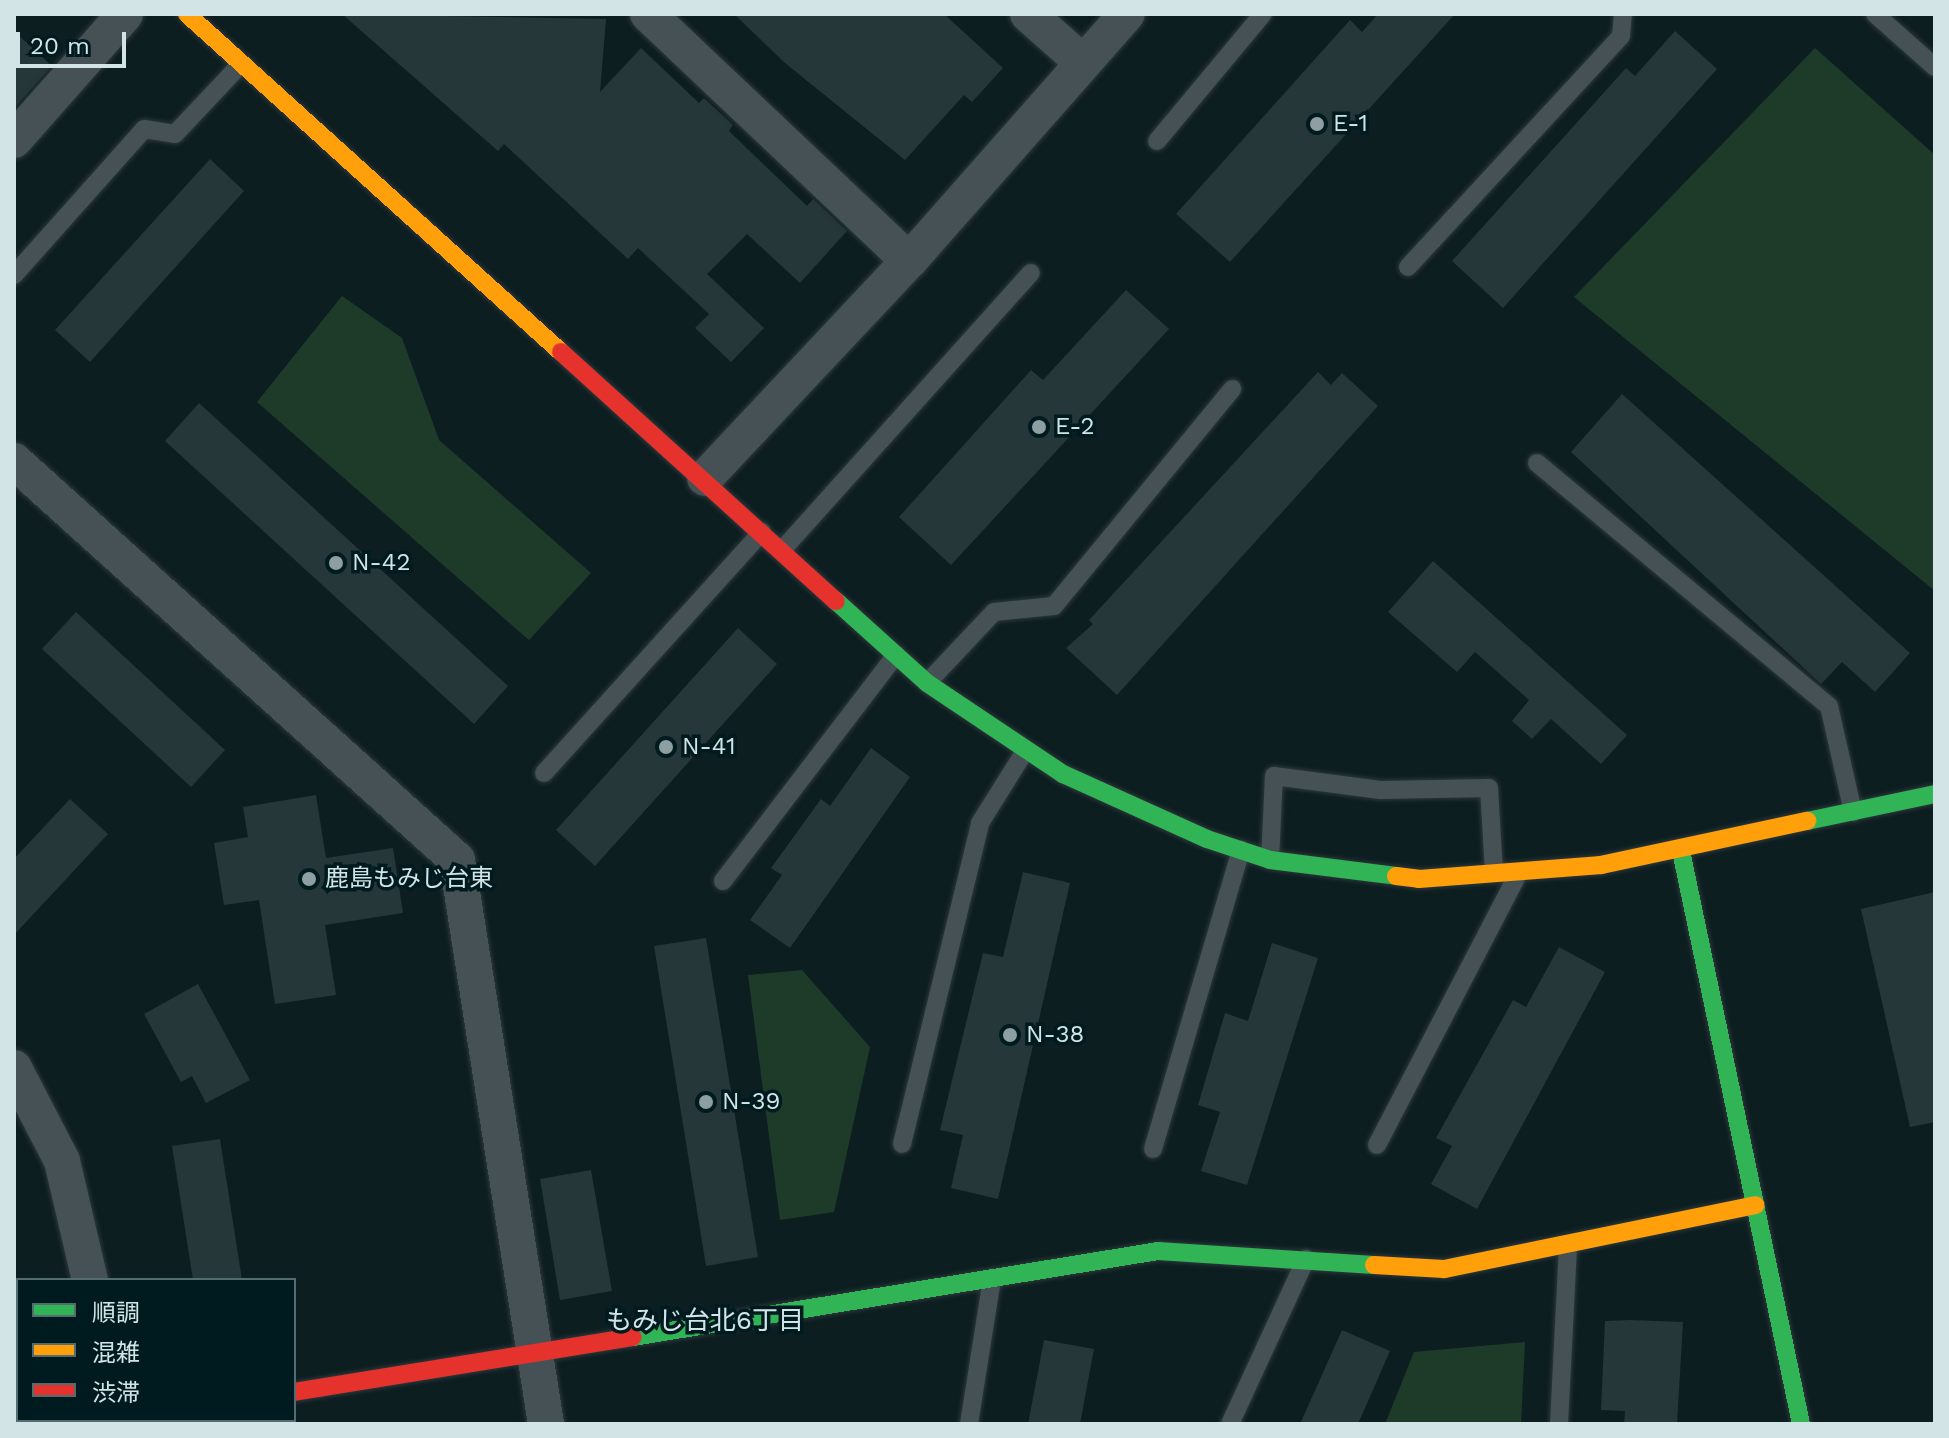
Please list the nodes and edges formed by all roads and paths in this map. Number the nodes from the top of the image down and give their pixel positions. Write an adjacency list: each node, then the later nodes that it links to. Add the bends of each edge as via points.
1 (125, 14): 12 (street)
2 (187, 14): 10 (street)
3 (648, 14): 14 (street)
4 (1028, 14): 9 (street)
5 (1127, 14): 9 (street)
6 (1263, 14): 13 (lane)
7 (1623, 14): 15 (lane, via 1621,36)
8 (1875, 14): 11 (lane)
9 (1082, 62): 14 (street)
10 (240, 65): 17 (lane, via 175,134 144,129); 21 (street)
11 (1935, 67)
12 (14, 140)
13 (1157, 141)
14 (909, 261): 21 (street)
15 (1408, 267)
16 (1031, 273): 23 (lane)
17 (14, 275)
18 (1232, 389): 25 (lane, via 1054,606 994,612)
19 (14, 461): 45 (street, via 457,860)
20 (1537, 463): 29 (lane, via 1829,706)
21 (705, 478): 22 (street)
22 (763, 532): 23 (street); 27 (lane)
23 (783, 549): 24 (street)
24 (896, 654): 25 (street); 35 (lane)
25 (927, 683): 26 (street)
26 (1025, 751): 30 (street, via 1063,774); 37 (lane, via 980,823)
27 (544, 773)
28 (1935, 794): 29 (street)
29 (1853, 812): 31 (street)
30 (1241, 850): 32 (street); 39 (lane)
31 (1681, 851): 33 (street, via 1601,865); 40 (street)
32 (1270, 860): 34 (street, via 1419,879); 34 (lane, via 1274,776 1380,790 1489,788)
33 (1519, 871): 34 (street); 38 (lane)
34 (1494, 873)
35 (723, 881)
36 (14, 1068): 43 (street, via 62,1161)
37 (902, 1144)
38 (1377, 1145)
39 (1153, 1149)
40 (1756, 1205): 41 (street); 51 (street)
41 (1568, 1244): 42 (street, via 1444,1269); 50 (lane)
42 (1306, 1258): 44 (street, via 1158,1251); 49 (lane)
43 (90, 1278)
44 (992, 1278): 45 (street); 48 (lane)
45 (536, 1351): 46 (street); 47 (street)
46 (296, 1392)
47 (546, 1424)
48 (969, 1424)
49 (1230, 1424)
50 (1559, 1424)
51 (1801, 1424)

